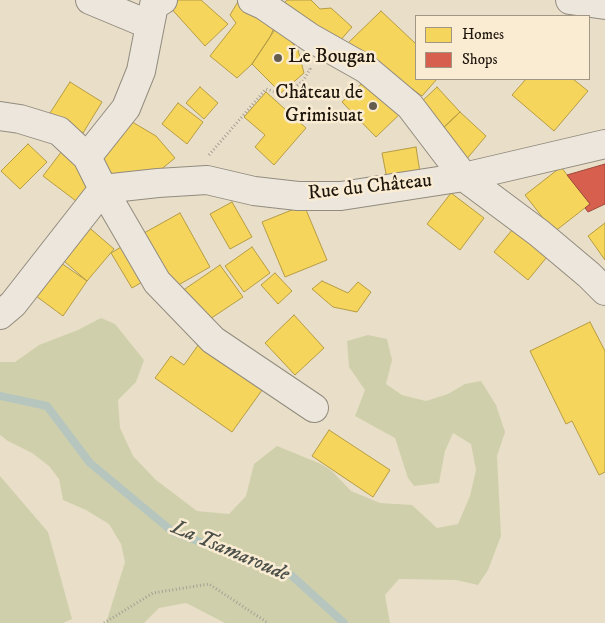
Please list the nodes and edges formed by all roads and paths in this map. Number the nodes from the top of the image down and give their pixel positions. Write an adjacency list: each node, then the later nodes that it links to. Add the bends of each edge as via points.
1 (90, 0): 6 (street)
2 (163, 0): 6 (street, via 154,6)
3 (252, 0): 11 (street, via 366,69 410,106)
4 (570, 0): 5 (street)
5 (605, 5)
6 (150, 25): 10 (street, via 141,71 126,108)
7 (307, 62): 12 (path, via 310,69 303,81 285,95 266,89 210,154)
8 (0, 116): 10 (street, via 59,131)
9 (605, 144): 11 (street, Rue du Château)
10 (87, 157): 13 (street)
11 (464, 177): 12 (street, Rue du Château, via 342,196 298,196); 14 (street, via 539,233)
12 (200, 180): 13 (street, Rue du Château)
13 (104, 189): 15 (street); 16 (street, via 157,282 213,340)
14 (605, 291)
15 (0, 315)
16 (314, 408)
17 (104, 623): 18 (path, via 152,593 209,584)
18 (268, 623)

